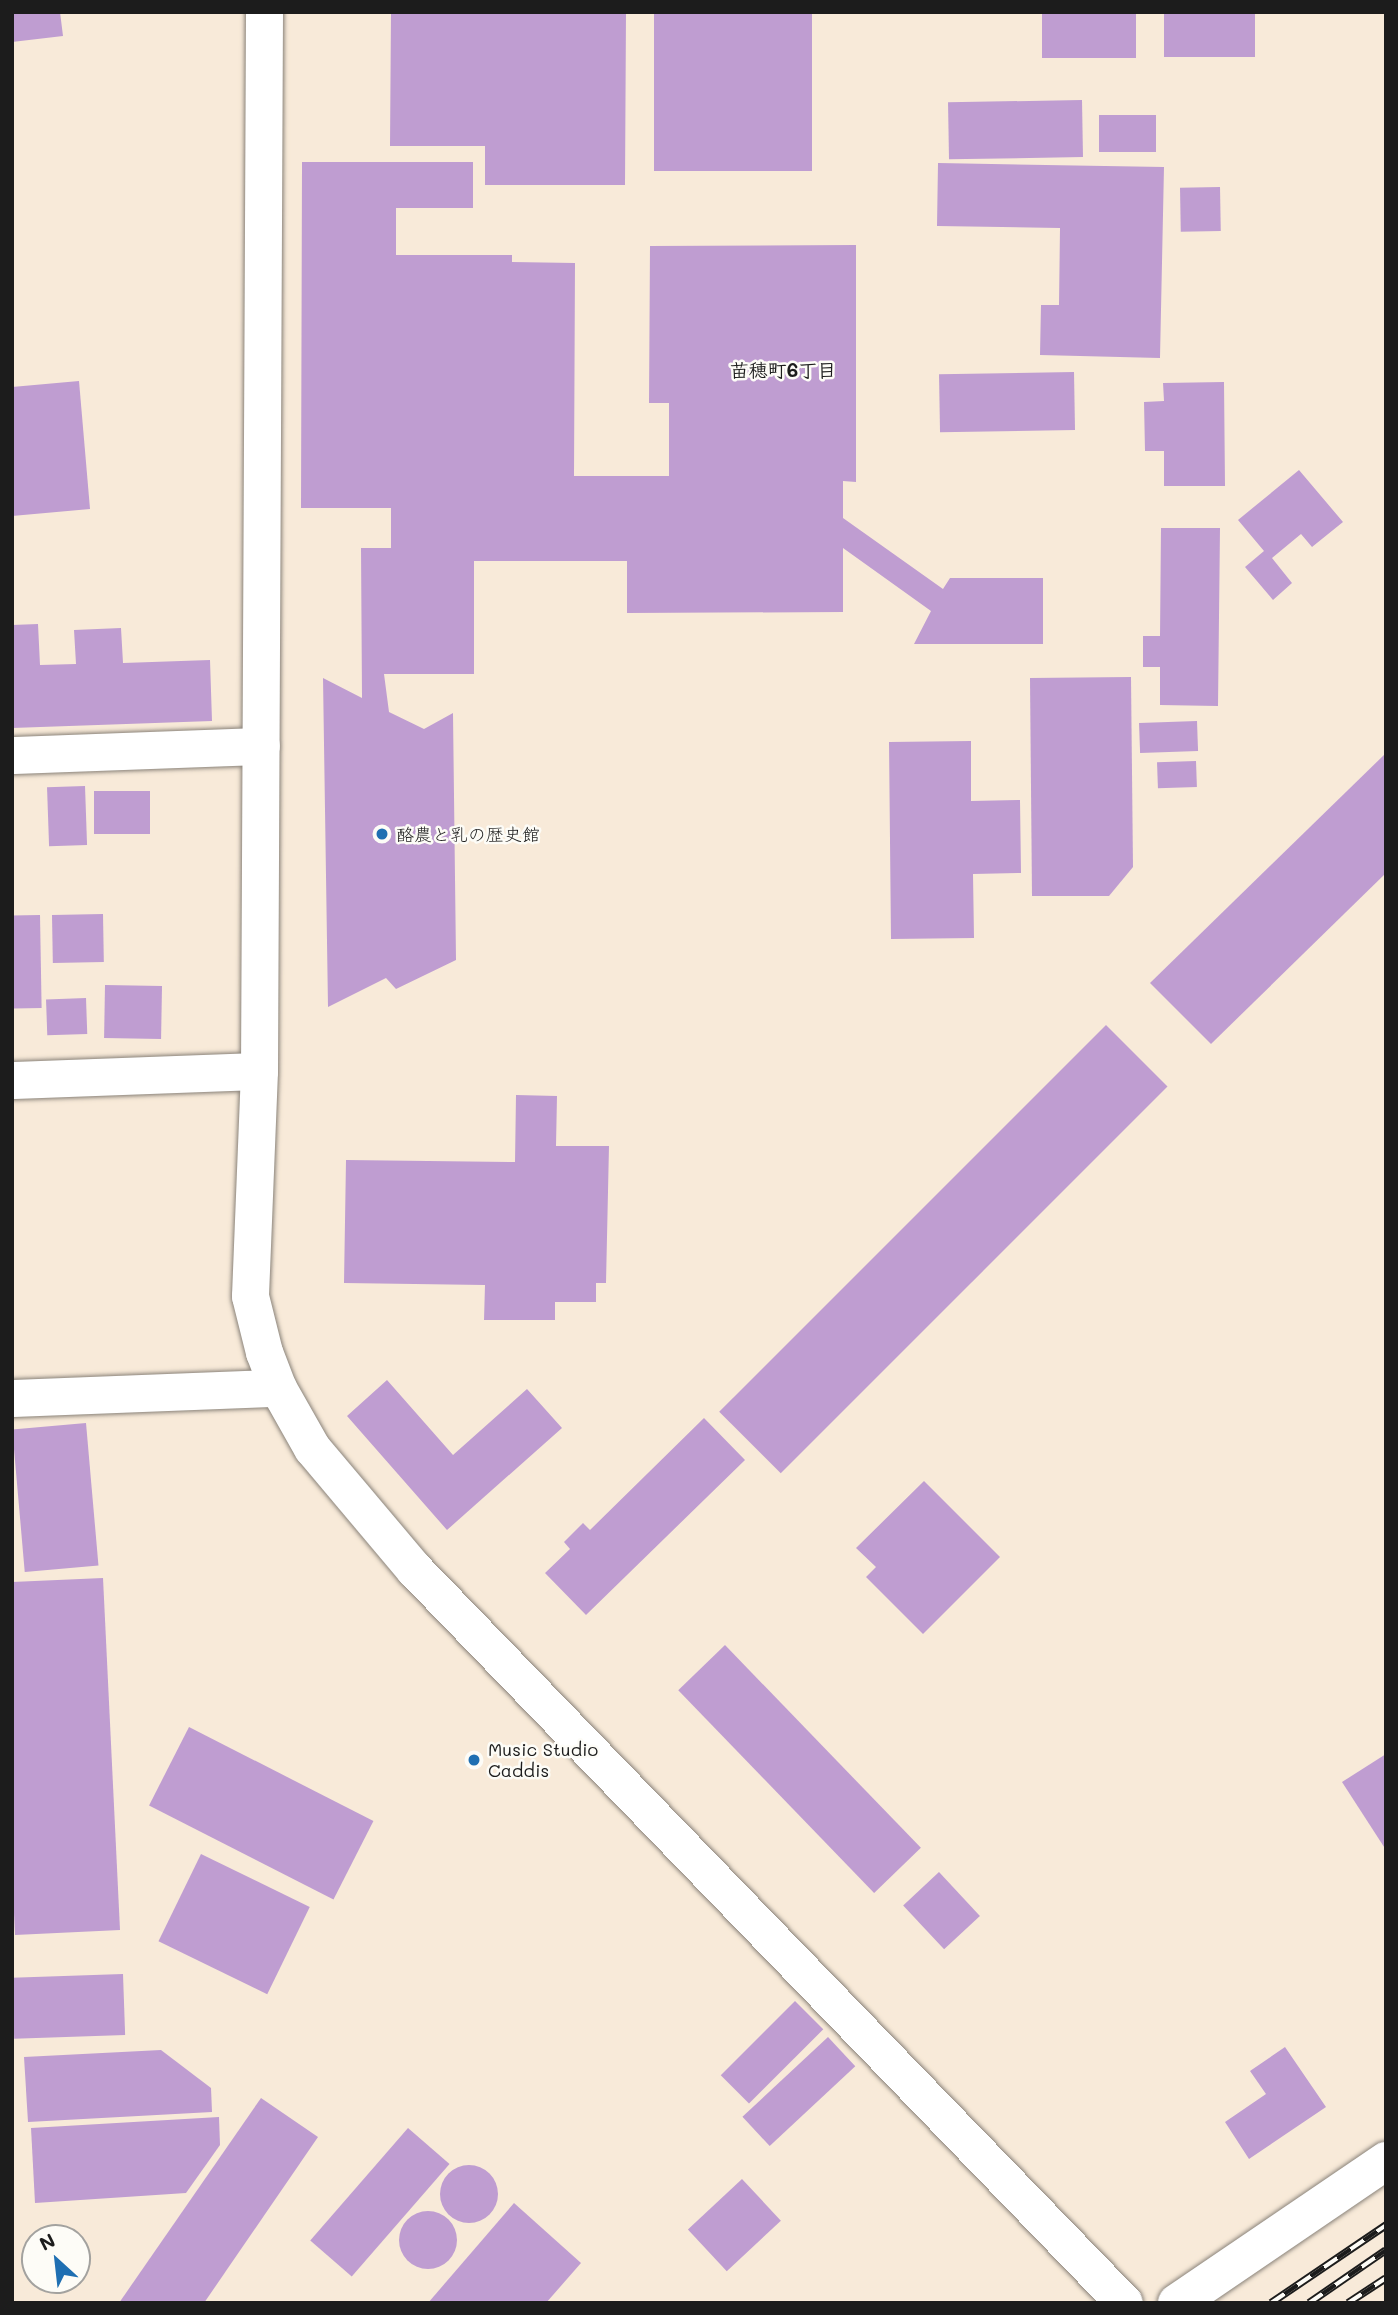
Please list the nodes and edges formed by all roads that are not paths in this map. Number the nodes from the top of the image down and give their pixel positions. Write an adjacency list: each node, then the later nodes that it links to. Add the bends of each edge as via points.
1 (264, 12): 2 (street)
2 (261, 746): 3 (street); 4 (street)
3 (12, 755)
4 (259, 1071): 5 (street); 6 (street, via 250,1296)
5 (12, 1080)
6 (278, 1388): 7 (street); 9 (street, via 312,1448 414,1569)
7 (12, 1398)
8 (1386, 2161): 10 (street)
9 (1124, 2303)
10 (1177, 2303)

